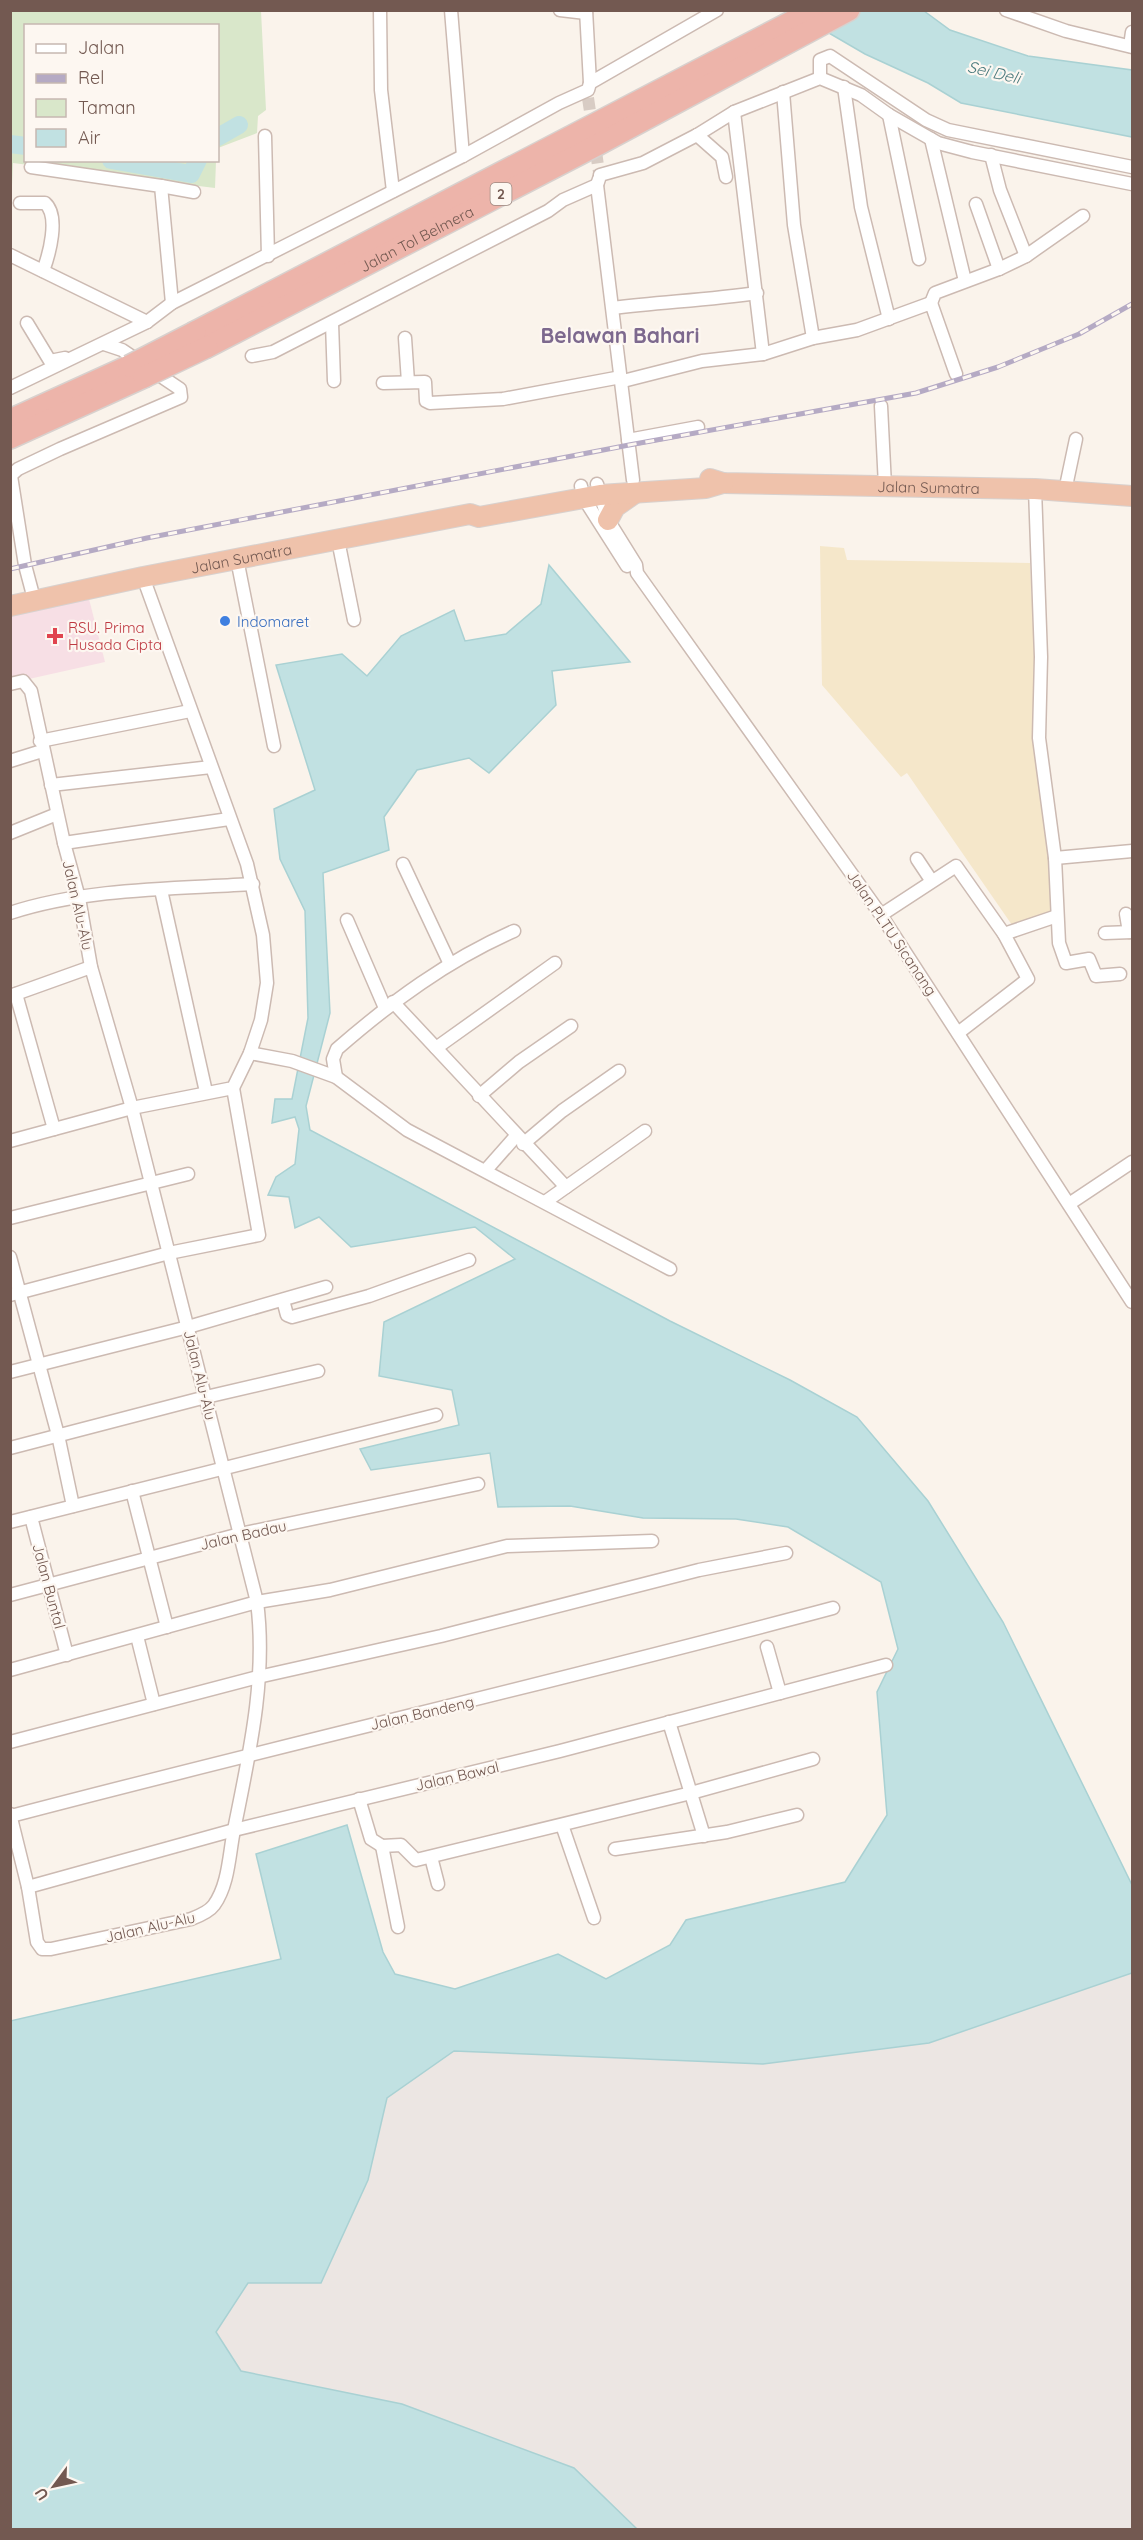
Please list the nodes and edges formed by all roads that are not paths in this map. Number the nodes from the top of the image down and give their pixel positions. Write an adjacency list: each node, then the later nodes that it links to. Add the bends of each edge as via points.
1 (380, 10): 28 (street, via 381,90)
2 (451, 10): 21 (street)
3 (560, 10): 8 (street)
4 (717, 10): 13 (street)
5 (814, 10): 50 (highway, Jalan Tol Belmera / 2)
6 (849, 10): 50 (highway, Jalan Tol Belmera / 2)
7 (1006, 10): 10 (street, via 1066,31)
8 (586, 12): 13 (street)
9 (1132, 32): 10 (street)
10 (1131, 46)
11 (820, 78): 12 (street); 14 (street); 23 (street, via 820,60 830,56 926,120 948,130)
12 (844, 87): 16 (street); 44 (street, via 861,207)
13 (589, 90): 21 (street)
14 (783, 92): 15 (street); 49 (street, via 795,225)
15 (734, 112): 17 (street); 40 (street)
16 (889, 115): 19 (street); 36 (street)
17 (697, 135): 24 (street, via 722,157); 25 (street, via 643,163)
18 (265, 136): 34 (street)
19 (931, 139): 20 (street); 39 (street)
20 (991, 155): 26 (street); 35 (street)
21 (463, 156): 28 (street)
22 (31, 167): 27 (street)
23 (1132, 167)
24 (726, 177)
25 (599, 178): 43 (street); 45 (street, via 548,211)
26 (1132, 184)
27 (161, 186): 29 (street); 41 (street)
28 (393, 191): 34 (street)
29 (194, 192)
30 (20, 203): 38 (street, via 45,203 50,208 53,245)
31 (976, 204): 37 (street)
32 (1083, 216): 35 (street)
33 (10, 255): 38 (street)
34 (268, 256): 41 (street)
35 (1026, 256): 37 (street)
36 (919, 259)
37 (999, 269): 39 (street)
38 (43, 271): 47 (street)
39 (965, 281): 42 (street, via 935,293)
40 (757, 293): 43 (street); 52 (street)
41 (172, 303): 47 (street)
42 (931, 303): 44 (street); 56 (street)
43 (613, 308): 57 (street)
44 (889, 319): 49 (street)
45 (332, 322): 53 (street, via 273,352); 58 (street)
46 (27, 323): 54 (street, via 50,361 63,358)
47 (144, 323): 51 (street)
48 (405, 338): 59 (street)
49 (813, 338): 52 (street)
50 (201, 340): 55 (highway, Jalan Tol Belmera / 2, bridge)
51 (106, 343): 54 (street); 68 (street, via 180,389 181,397 60,449)
52 (763, 354): 57 (street, via 702,361)
53 (252, 356)
54 (67, 362): 61 (street)
55 (136, 371): 63 (highway, Jalan Tol Belmera / 2); 65 (highway, Jalan Tol Belmera / 2)
56 (957, 374)
57 (622, 379): 59 (street, via 503,399 430,403 426,401 425,382); 66 (street)
58 (334, 381)
59 (408, 382): 60 (street)
60 (382, 383)
61 (10, 388)
62 (881, 406): 70 (street)
63 (10, 420)
64 (698, 427): 66 (street)
65 (10, 438)
66 (628, 440): 69 (street)
67 (1076, 440): 73 (street)
68 (11, 476): 80 (street)
69 (635, 486): 70 (highway, Jalan Sumatra); 72 (highway, Jalan Sumatra); 75 (highway)
70 (885, 486): 71 (highway, Jalan Sumatra)
71 (1035, 489): 73 (highway, Jalan Sumatra); 95 (street, via 1041,657 1039,738)
72 (591, 491): 75 (street, Jalan PLTU Sicanang); 76 (highway, Jalan Sumatra, via 479,517 470,514); 78 (street, Jalan PLTU Sicanang, via 618,554)
73 (1065, 491): 74 (highway, Jalan Sumatra)
74 (1132, 496)
75 (608, 520): 78 (street, Jalan PLTU Sicanang)
76 (338, 540): 77 (highway, Jalan Sumatra); 82 (street)
77 (237, 559): 79 (highway, Jalan Sumatra); 86 (street)
78 (637, 573): 104 (street, Jalan PLTU Sicanang)
79 (143, 577): 80 (highway, Jalan Sumatra); 84 (street)
80 (34, 599): 81 (highway, Jalan Sumatra)
81 (10, 606)
82 (354, 620)
83 (10, 684): 85 (street, Jalan Alu-Alu, via 28,684)
84 (190, 711): 85 (street); 88 (street)
85 (41, 746): 87 (street); 89 (street, Jalan Alu-Alu)
86 (274, 746)
87 (10, 761)
88 (211, 767): 89 (street); 91 (street)
89 (51, 785): 90 (street, Jalan Alu-Alu)
90 (57, 814): 92 (street); 93 (street, Jalan Alu-Alu)
91 (229, 819): 93 (street); 99 (street)
92 (10, 834)
93 (64, 843): 101 (street, Jalan Alu-Alu)
94 (1128, 851): 95 (street)
95 (1057, 858): 105 (street)
96 (917, 859): 98 (street)
97 (403, 864): 112 (street)
98 (932, 880): 104 (street); 109 (street, via 952,866 960,868)
99 (253, 884): 100 (street); 120 (street, via 267,960 267,983)
100 (161, 890): 101 (street); 124 (street)
101 (79, 898): 102 (street); 113 (street, Jalan Alu-Alu)
102 (10, 913)
103 (1126, 914): 108 (street)
104 (881, 915): 118 (street, Jalan PLTU Sicanang)
105 (1057, 916): 109 (street); 114 (street, via 1059,943 1066,963 1089,959 1096,976)
106 (347, 920): 116 (street)
107 (514, 931): 112 (street)
108 (1131, 932): 110 (street)
109 (1004, 933): 118 (street, via 1028,979)
110 (1105, 933)
111 (555, 963): 119 (street)
112 (450, 964): 116 (street)
113 (91, 967): 115 (street); 126 (street, Jalan Alu-Alu)
114 (1120, 974)
115 (13, 995): 127 (street)
116 (389, 1005): 119 (street); 122 (street, via 337,1049)
117 (571, 1026): 125 (street)
118 (958, 1033): 137 (street, Jalan PLTU Sicanang)
119 (436, 1048): 125 (street)
120 (250, 1053): 122 (street, via 292,1061); 123 (street)
121 (619, 1071): 129 (street)
122 (331, 1075): 132 (street, via 407,1130)
123 (233, 1088): 124 (street); 139 (street, via 259,1235)
124 (206, 1092): 126 (street)
125 (479, 1096): 129 (street)
126 (132, 1108): 127 (street); 134 (street, Jalan Alu-Alu)
127 (54, 1129): 130 (street)
128 (645, 1131): 135 (street)
129 (520, 1140): 132 (street); 135 (street)
130 (10, 1141)
131 (1132, 1162): 137 (street)
132 (486, 1170): 136 (street)
133 (188, 1174): 134 (street)
134 (151, 1182): 138 (street); 139 (street, Jalan Alu-Alu)
135 (566, 1187): 136 (street)
136 (545, 1202): 142 (street)
137 (1069, 1204): 143 (street, Jalan PLTU Sicanang)
138 (10, 1218)
139 (169, 1253): 145 (street); 148 (street, Jalan Alu-Alu)
140 (10, 1257): 145 (street)
141 (469, 1260): 146 (street, via 369,1296 292,1317 287,1315)
142 (670, 1269)
143 (1128, 1285): 147 (street, Jalan PLTU Sicanang)
144 (326, 1287): 146 (street)
145 (15, 1294): 149 (street)
146 (284, 1300): 148 (street)
147 (1132, 1302)
148 (188, 1327): 149 (street); 152 (street, Jalan Alu-Alu)
149 (39, 1365): 151 (street); 154 (street)
150 (318, 1371): 152 (street)
151 (10, 1372)
152 (206, 1397): 154 (street); 156 (street, Jalan Alu-Alu)
153 (436, 1414): 156 (street)
154 (58, 1435): 155 (street); 159 (street)
155 (10, 1448)
156 (223, 1467): 158 (street); 162 (street, Jalan Alu-Alu)
157 (478, 1484): 162 (street, Jalan Badau)
158 (132, 1491): 159 (street); 165 (street)
159 (73, 1506): 160 (street)
160 (31, 1517): 161 (street); 166 (street, Jalan Buntal)
161 (10, 1522)
162 (240, 1534): 165 (street, Jalan Badau); 168 (street, Jalan Alu-Alu)
163 (652, 1541): 168 (street, via 507,1546 330,1590)
164 (786, 1553): 176 (street, via 699,1570 441,1636)
165 (149, 1558): 166 (street, Jalan Badau); 170 (street)
166 (48, 1585): 167 (street, Jalan Badau); 173 (street, Jalan Buntal)
167 (10, 1594)
168 (257, 1602): 170 (street); 176 (street, Jalan Alu-Alu, via 262,1641)
169 (833, 1608): 181 (street, Jalan Bandeng, via 524,1689)
170 (167, 1627): 171 (street)
171 (137, 1636): 173 (street); 178 (street)
172 (767, 1647): 177 (street)
173 (67, 1655): 175 (street)
174 (886, 1665): 177 (street, Jalan Bawal)
175 (10, 1670)
176 (258, 1677): 178 (street); 181 (street, Jalan Alu-Alu)
177 (780, 1693): 179 (street, Jalan Bawal)
178 (154, 1704): 180 (street)
179 (669, 1722): 183 (street); 184 (street, Jalan Bawal)
180 (10, 1742)
181 (250, 1753): 185 (street, Jalan Bandeng); 188 (street, Jalan Alu-Alu)
182 (813, 1760): 183 (street)
183 (691, 1793): 187 (street); 189 (street)
184 (359, 1799): 188 (street, Jalan Bawal); 190 (street, via 369,1835)
185 (11, 1815): 194 (street)
186 (797, 1815): 189 (street)
187 (562, 1825): 192 (street); 195 (street)
188 (234, 1830): 194 (street, Jalan Bawal); 194 (street, Jalan Alu-Alu, via 223,1886 213,1907 191,1919 42,1949 37,1942)
189 (704, 1836): 191 (street)
190 (382, 1846): 192 (street, via 401,1845 414,1860); 196 (street)
191 (615, 1849)
192 (431, 1857): 193 (street)
193 (438, 1884)
194 (28, 1887)
195 (594, 1918)
196 (398, 1927)

